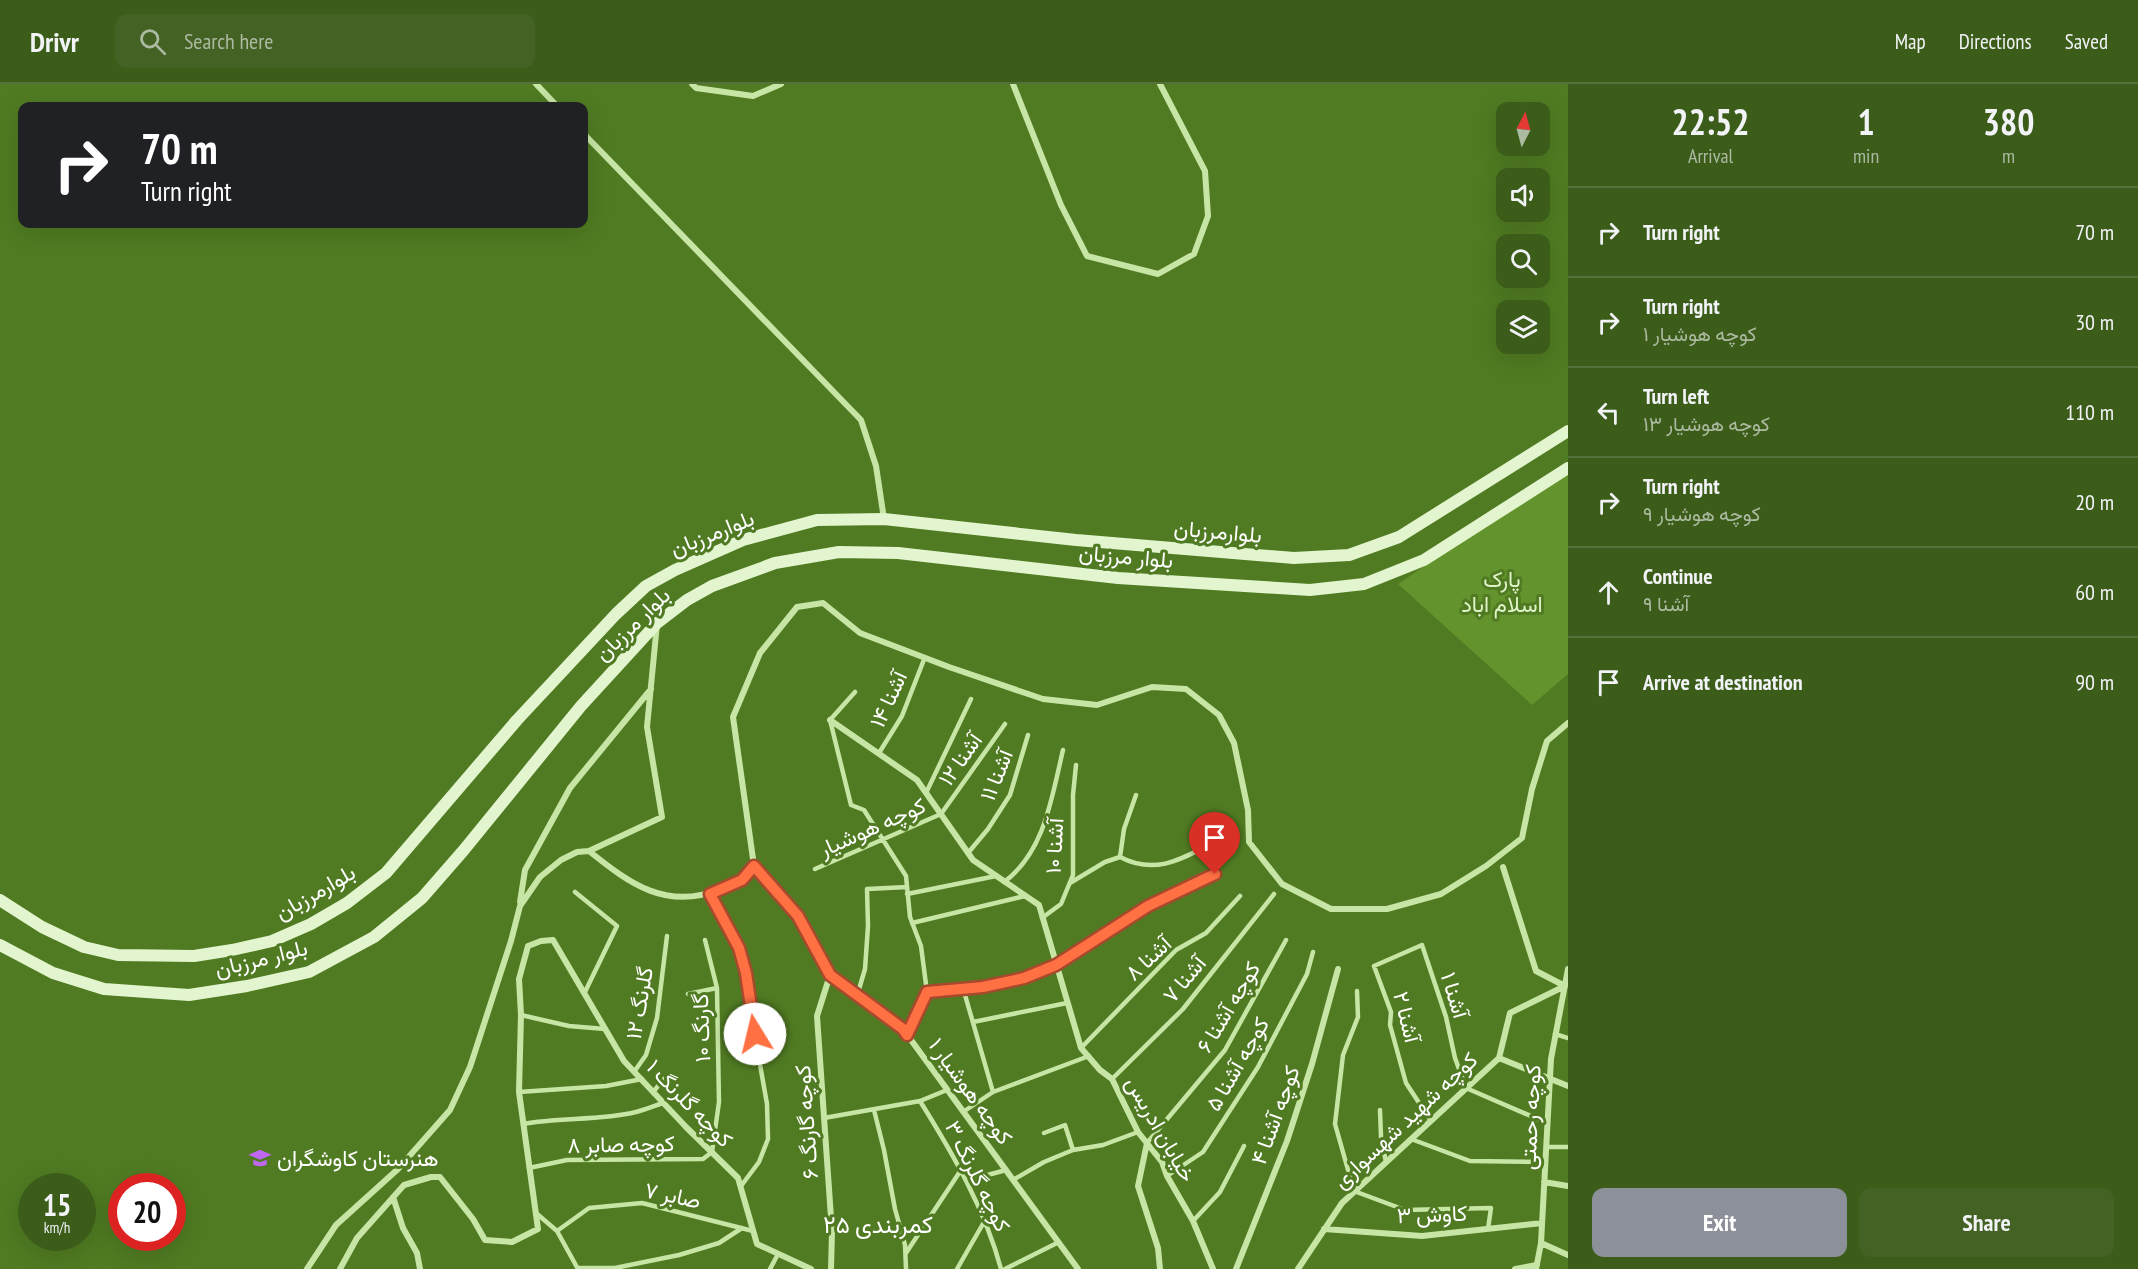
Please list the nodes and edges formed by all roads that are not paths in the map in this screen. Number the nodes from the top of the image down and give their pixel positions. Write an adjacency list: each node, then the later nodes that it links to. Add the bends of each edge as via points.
1 (536, 84): 6 (street)
2 (692, 84): 3 (street, via 696,88 753,96)
3 (781, 84)
4 (1013, 84): 5 (street, via 1060,205 1087,256 1158,274 1194,254 1208,216 1205,171)
5 (1161, 84)
6 (553, 102)
7 (588, 138): 10 (street, via 861,420 876,466)
8 (1568, 431): 10 (main road, بلوارمرزبان, via 1399,537 1349,555 1294,558)
9 (1568, 468): 11 (main road, بلوار مرزبان, via 1424,560 1364,584 1310,590 1118,578 898,553 839,552 775,562 712,586)
10 (884, 519): 45 (main road, بلوارمرزبان, via 817,520 754,537 646,586 517,720 386,873 347,903 272,941 194,956 118,955 84,947 42,927)
11 (657, 623): 13 (street); 52 (main road, بلوار مرزبان, via 580,705 422,898 374,937 309,972 189,995 104,990 54,973)
12 (925, 657): 17 (street, via 1043,699 1097,705 1152,687 1186,689 1219,715 1234,743 1248,810 1249,842 1282,884 1330,909 1387,909 1440,894 1522,838 1532,789 1548,741); 21 (lane, آشنا ۱۴, via 902,716); 31 (street, via 860,633 822,603 797,607 760,653 733,717)
13 (651, 689): 28 (street, via 647,727 662,817); 46 (street, via 570,788 525,870)
14 (855, 692): 16 (lane)
15 (971, 699): 23 (lane)
16 (830, 720): 21 (street, خیابان ادریس); 26 (lane, via 851,805 864,810)
17 (1568, 723)
18 (1005, 724): 25 (lane, آشنا ۱۲)
19 (1028, 735): 29 (lane, آشنا ۱۱, via 1010,795)
20 (1063, 750): 36 (lane, آشنا ۱۰, via 1040,836 1017,872)
21 (879, 753): 23 (street, خیابان ادریس, via 917,780)
22 (1076, 765): 37 (lane, آشنا ۱۰, via 1072,795 1073,875)
23 (926, 793): 25 (street, خیابان ادریس)
24 (1136, 795): 30 (lane, via 1124,829)
25 (941, 814): 26 (lane, کوچه هوشیار); 29 (street, خیابان ادریس)
26 (883, 839): 33 (lane, کوچه هوشیار); 38 (lane, via 906,876)
27 (1220, 839): 30 (lane, via 1169,864 1135,865)
28 (590, 851): 40 (street, via 621,877 665,897); 46 (street, via 561,860 540,877)
29 (968, 853): 35 (street, خیابان ادریس)
30 (1120, 857): 37 (lane)
31 (754, 866): 40 (street, via 742,880); 58 (street, کوچه هوشیار ۱, via 798,916)
32 (1503, 867): 59 (street, via 1536,971)
33 (815, 869)
34 (1215, 874): 55 (lane, via 1148,906)
35 (996, 876): 36 (street, خیابان ادریس); 41 (lane)
36 (1004, 882): 43 (street, خیابان ادریس)
37 (1069, 883): 47 (lane, آشنا ۱۰, via 1061,904)
38 (907, 887): 41 (lane); 66 (lane, via 867,889 865,969)
39 (575, 892): 64 (lane, via 617,926)
40 (710, 894): 117 (lane, via 739,948 746,973 767,1104 768,1139 759,1162)
41 (908, 894): 48 (lane)
42 (1274, 894): 81 (lane, آشنا ۷, via 1183,1009)
43 (1025, 896): 47 (street, خیابان ادریس, via 1039,905); 48 (lane)
44 (1240, 896): 76 (lane, آشنا ۸, via 1206,933 1176,950)
45 (0, 900)
46 (520, 906): 137 (street, via 470,1067 450,1110 398,1169 336,1225)
47 (1042, 918): 55 (street, خیابان ادریس)
48 (912, 923): 63 (lane, via 921,946)
49 (667, 936): 79 (lane, گلرنگ ۱۲, via 657,1018 646,1055)
50 (705, 940): 60 (lane, گارنگ ۱۰)
51 (1286, 940): 102 (lane, کوچه آشنا ۶, via 1225,1050)
52 (0, 945)
53 (1422, 945): 85 (lane, آشنا ۱); 96 (lane, آشنا ۲, via 1374,966 1391,1011 1390,1025 1406,1083)
54 (1313, 952): 113 (lane, کوچه آشنا ۵, via 1306,974 1258,1067 1203,1152)
55 (1056, 965): 61 (lane, via 1024,978); 67 (street, خیابان ادریس)
56 (1338, 969): 149 (street, کوچه آشنا ۴, via 1287,1141)
57 (1568, 969): 59 (street, کوچه رحمتی)
58 (830, 975): 66 (street, کوچه هوشیار ۱); 95 (street, کوچه گارنگ ۶, via 817,1016)
59 (1566, 986): 68 (street, کوچه رحمتی); 78 (street, کوچه شهید شهسواری, via 1510,1013)
60 (717, 988): 65 (lane); 107 (lane, گارنگ ۱۰, via 719,1102)
61 (963, 988): 63 (lane); 71 (lane)
62 (1357, 991): 119 (lane, via 1359,1017 1344,1055 1335,1124)
63 (927, 992): 74 (lane)
64 (584, 994): 70 (street, کوچه گلرنگ ۱, via 553,940 541,941 528,946 519,979); 72 (street, کوچه گلرنگ ۱)
65 (688, 994)
66 (857, 996): 74 (street, کوچه هوشیار ۱)
67 (1067, 1003): 71 (lane); 76 (street, خیابان ادریس)
68 (1560, 1008): 69 (street); 73 (street, کوچه رحمتی)
69 (1568, 1011)
70 (522, 1015): 72 (lane, via 569,1026); 87 (street)
71 (973, 1022): 89 (lane)
72 (605, 1029): 79 (street, کوچه گلرنگ ۱)
73 (1555, 1034): 75 (lane); 80 (street, کوچه رحمتی)
74 (907, 1035): 86 (street, کوچه هوشیار ۱)
75 (1568, 1038)
76 (1081, 1048): 77 (street, خیابان ادریس)
77 (1089, 1056): 81 (street, خیابان ادریس); 89 (lane)
78 (1499, 1058): 80 (street); 85 (street, کوچه شهید شهسواری)
79 (634, 1072): 82 (street, کوچه گلرنگ ۱)
80 (1550, 1077): 84 (street); 97 (street, کوچه رحمتی)
81 (1112, 1078): 99 (street, خیابان ادریس)
82 (642, 1079): 87 (lane, via 606,1086); 88 (street, کوچه گلرنگ ۱)
83 (664, 1079): 88 (lane)
84 (1568, 1086)
85 (1466, 1089): 96 (street, کوچه شهید شهسواری); 97 (lane)
86 (947, 1090): 90 (lane); 94 (street, کوچه هوشیار ۱)
87 (519, 1092): 98 (street)
88 (653, 1092): 91 (street, کوچه گلرنگ ۱)
89 (993, 1092): 94 (lane)
90 (920, 1101): 92 (lane); 111 (lane, کوچه گلرنگ ۳)
91 (663, 1103): 98 (lane, via 637,1112); 107 (street, کوچه گلرنگ ۱)
92 (874, 1110): 95 (lane); 132 (lane)
93 (1380, 1110): 108 (lane)
94 (963, 1112): 112 (street, کوچه هوشیار ۱)
95 (824, 1118): 142 (street, کوچه گارنگ ۶)
96 (1431, 1121): 101 (street, کوچه شهید شهسواری)
97 (1547, 1123): 104 (street, کوچه رحمتی)
98 (523, 1124): 110 (street)
99 (1138, 1132): 102 (street, خیابان ادریس); 106 (lane)
100 (1044, 1133): 106 (lane, via 1065,1125)
101 (1411, 1139): 108 (street, کوچه شهید شهسواری); 109 (lane, via 1470,1161)
102 (1147, 1143): 113 (street, خیابان ادریس, via 1162,1161); 147 (street, via 1138,1186 1158,1248)
103 (1244, 1146): 122 (lane, via 1220,1192)
104 (1546, 1147): 105 (lane); 109 (street, کوچه رحمتی)
105 (1568, 1147)
106 (1073, 1150): 114 (lane)
107 (712, 1152): 110 (lane, کوچه صابر ۸, via 703,1159 567,1160); 117 (street, کوچه گلرنگ ۱)
108 (1386, 1162): 119 (street, کوچه شهید شهسواری)
109 (1545, 1162): 116 (street, کوچه رحمتی)
110 (529, 1168): 121 (street)
111 (961, 1170): 115 (lane, کوچه گلرنگ ۳); 132 (lane)
112 (1006, 1170): 114 (street, کوچه هوشیار ۱); 115 (lane)
113 (1167, 1176): 122 (street, خیابان ادریس)
114 (1013, 1180): 130 (street, کوچه هوشیار ۱)
115 (966, 1181): 123 (lane, کوچه گلرنگ ۳)
116 (1544, 1182): 118 (street); 124 (street, کوچه رحمتی)
117 (741, 1186): 129 (street, کوچه گلرنگ ۱)
118 (1568, 1186)
119 (1354, 1191): 126 (street, کوچه شهید شهسواری); 127 (lane, via 1404,1210 1491,1208)
120 (393, 1197): 121 (street, via 404,1185 440,1177 485,1240 512,1242 538,1229); 138 (street, via 357,1238); 139 (street)
121 (536, 1213): 128 (lane)
122 (1193, 1221): 148 (street, خیابان ادریس)
123 (984, 1222): 144 (lane); 145 (lane, کوچه گلرنگ ۳)
124 (1542, 1223): 127 (street, کاوش ۳); 131 (street, کوچه رحمتی)
125 (742, 1228): 128 (lane, صابر ۷, via 642,1203 589,1208); 129 (lane, صابر ۷); 136 (lane, via 719,1243 680,1256 615,1268)
126 (1324, 1229): 127 (street, کاوش ۳, via 1422,1236); 150 (street, کوچه شهید شهسواری)
127 (1488, 1229)
128 (557, 1231): 136 (lane)
129 (753, 1231): 133 (street, کوچه گلرنگ ۱, via 757,1244)
130 (1059, 1242): 145 (lane); 146 (street, کوچه هوشیار ۱)
131 (1541, 1243): 134 (street); 135 (street, کوچه رحمتی)
132 (906, 1253): 143 (lane)
133 (778, 1254): 140 (lane); 141 (street, کوچه گلرنگ ۱)
134 (1568, 1255)
135 (1536, 1267): 151 (street)
136 (578, 1268)
137 (307, 1269)
138 (340, 1269)
139 (420, 1269)
140 (770, 1269)
141 (811, 1269)
142 (831, 1269)
143 (906, 1269)
144 (957, 1269)
145 (1003, 1269)
146 (1078, 1269)
147 (1160, 1269)
148 (1213, 1269)
149 (1236, 1269)
150 (1298, 1269)
151 (1515, 1269)

